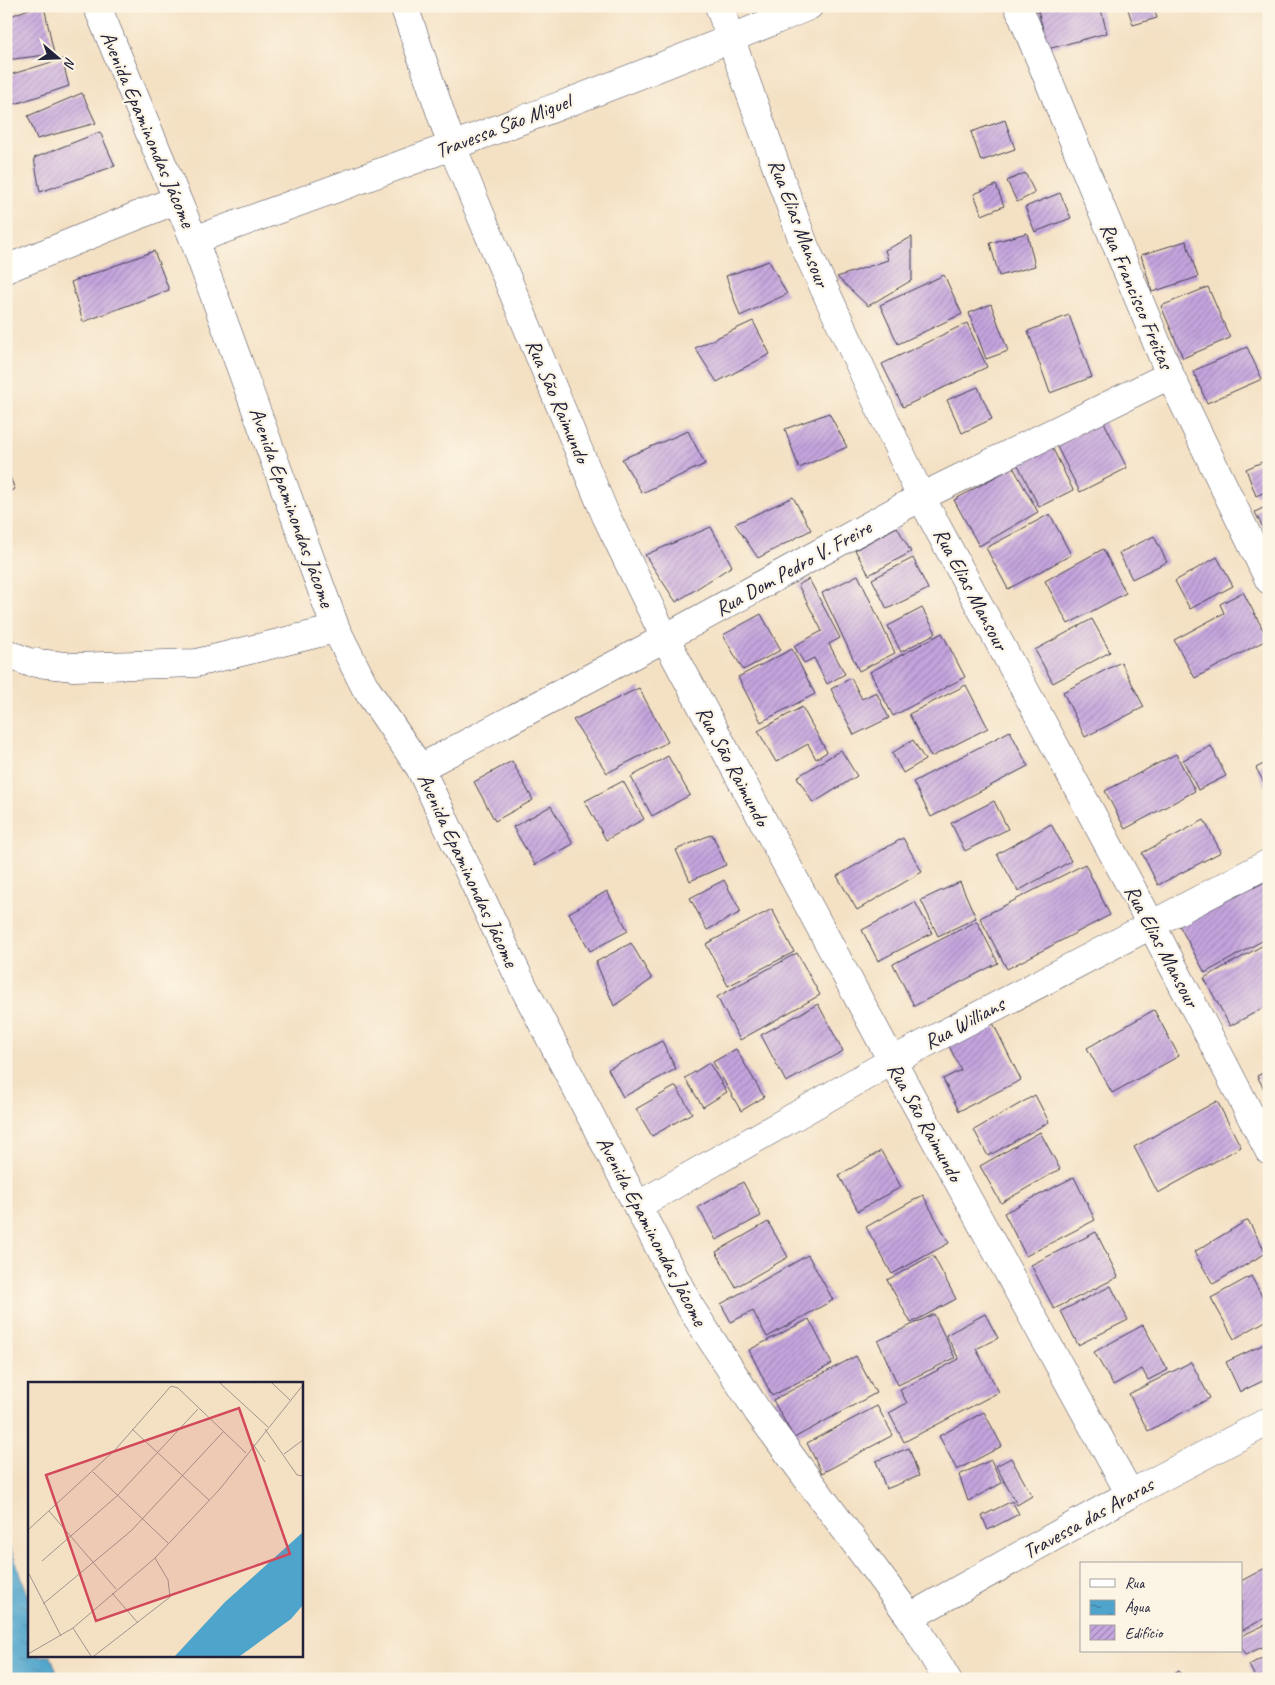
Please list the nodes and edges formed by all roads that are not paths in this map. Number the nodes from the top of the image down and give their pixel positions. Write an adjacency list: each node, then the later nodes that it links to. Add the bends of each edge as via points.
1 (97, 6): 8 (street, Avenida Epaminondas Jácome)
2 (404, 6): 7 (street, Rua São Raimundo)
3 (719, 6): 6 (street, Rua Elias Mansour)
4 (809, 6): 6 (street, Travessa São Miguel)
5 (1018, 6): 11 (street, Rua Francisco Freitas)
6 (732, 39): 7 (street, Travessa São Miguel); 12 (street, Rua Elias Mansour, via 805,247)
7 (452, 146): 9 (street, Travessa São Miguel); 15 (street, Rua São Raimundo, via 606,516)
8 (176, 200): 9 (street, Avenida Epaminondas Jácome); 10 (street)
9 (194, 240): 14 (street, Avenida Epaminondas Jácome)
10 (6, 269)
11 (1170, 376): 12 (street, Rua Dom Pedro V. Freire); 13 (street, Rua Francisco Freitas)
12 (921, 498): 15 (street, Rua Dom Pedro V. Freire); 19 (street, Rua Elias Mansour)
13 (1269, 580)
14 (336, 629): 16 (street, via 196,663 74,667 28,662); 17 (street, Avenida Epaminondas Jácome, via 365,687)
15 (665, 638): 17 (street, Rua Dom Pedro V. Freire); 20 (street, Rua São Raimundo)
16 (6, 652)
17 (420, 768): 22 (street, Avenida Epaminondas Jácome, via 523,986)
18 (1269, 863): 19 (street, Rua Willians)
19 (1151, 924): 20 (street, Rua Willians); 21 (street, Rua Elias Mansour)
20 (892, 1061): 22 (street, Rua Willians); 24 (street, Rua São Raimundo)
21 (1269, 1151)
22 (637, 1206): 25 (street, Avenida Epaminondas Jácome, via 688,1305 758,1412)
23 (1269, 1421): 24 (street, Travessa das Araras)
24 (1130, 1494): 25 (street, Travessa das Araras)
25 (910, 1617): 26 (street, Avenida Epaminondas Jácome)
26 (947, 1679)

